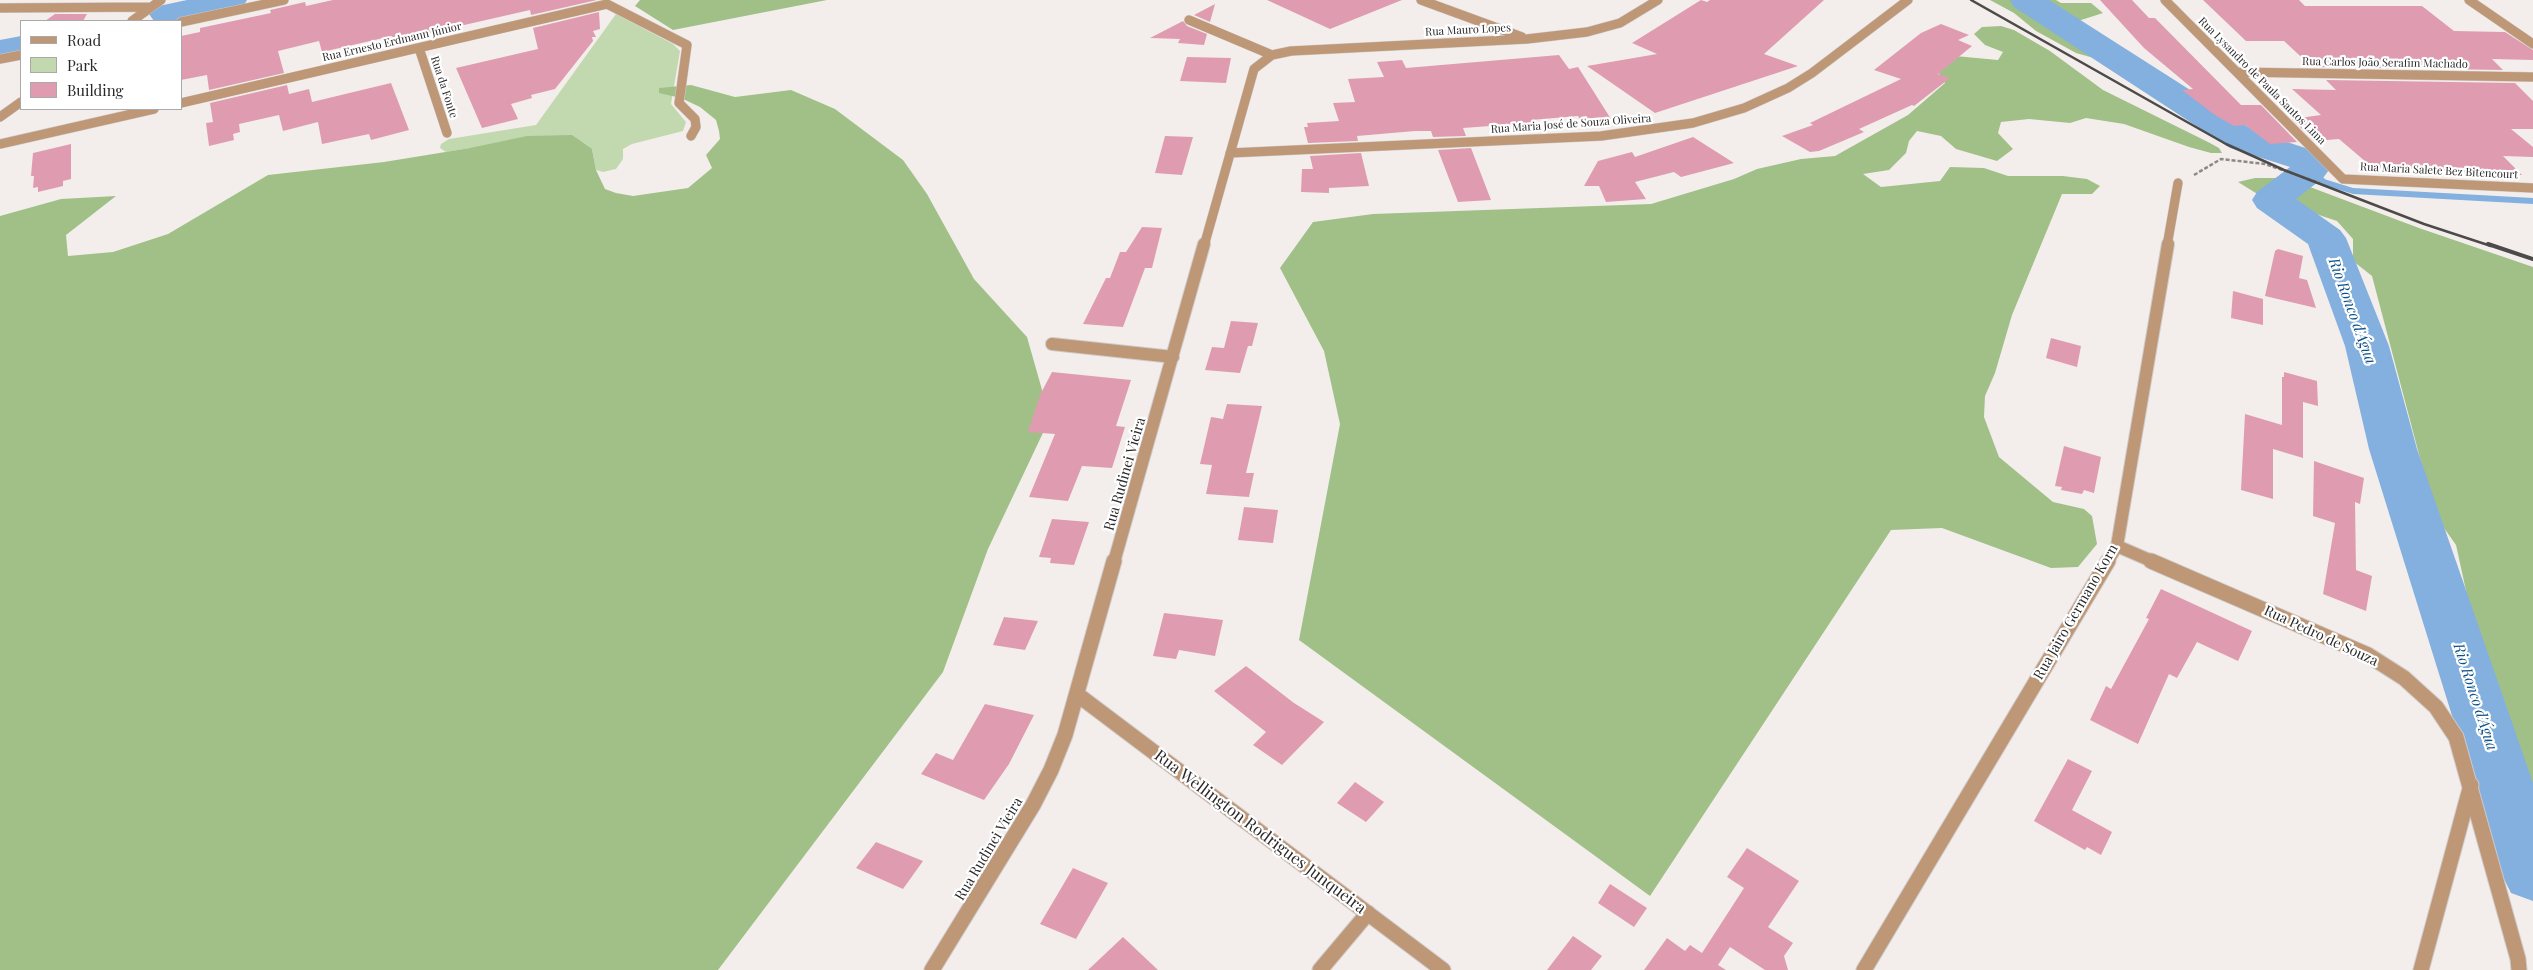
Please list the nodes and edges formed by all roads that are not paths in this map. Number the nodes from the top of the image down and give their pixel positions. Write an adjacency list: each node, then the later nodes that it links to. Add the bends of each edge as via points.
1 (161, 0): 8 (street)
2 (284, 0): 12 (street)
3 (1421, 0): 13 (street)
4 (1658, 0): 13 (street, Rua Mauro Lopes, via 1620,23 1604,28)
5 (1908, 0): 28 (street, Rua Maria José de Souza Oliveira, via 1788,88 1744,108 1708,119 1662,129 1601,136)
6 (2165, 0): 19 (street, Rua Lysandro de Paula Santos Lima)
7 (2469, 0): 14 (street)
8 (151, 7): 9 (street); 10 (street)
9 (0, 8)
10 (133, 20)
11 (1189, 20): 17 (street)
12 (182, 22)
13 (1527, 39): 17 (street, Rua Mauro Lopes, via 1291,51)
14 (2533, 44)
15 (419, 48): 21 (street, Rua Ernesto Erdmann Júnior); 25 (street, Rua da Fonte); 26 (street, Rua Ernesto Erdmann Júnior, via 607,4 687,45 679,103 695,119 696,127)
16 (20, 55): 18 (street)
17 (1272, 55): 28 (street, Rua Rudinei Vieira, via 1254,69)
18 (0, 60)
19 (2237, 72): 20 (street, Rua Carlos João Serafim Machado); 29 (street, Rua Lysandro de Paula Santos Lima)
20 (2533, 76)
21 (182, 102)
22 (20, 103): 24 (street)
23 (150, 110): 27 (street)
24 (0, 117)
25 (446, 133)
26 (691, 136)
27 (0, 144)
28 (1230, 153): 33 (street, Rua Rudinei Vieira)
29 (2343, 179): 31 (street, Rua Maria Salete Bez Bitencourt)
30 (2178, 183): 34 (street, Rua Jairo Germano Korn)
31 (2533, 188)
32 (1052, 344): 33 (street)
33 (1173, 357): 35 (street, Rua Rudinei Vieira)
34 (2117, 546): 36 (street, Rua Pedro de Souza, via 2340,642 2404,678 2436,707 2456,737); 41 (street, Rua Jairo Germano Korn)
35 (1078, 695): 37 (street, Rua Wellington Rodrigues Junqueira); 38 (street, Rua Rudinei Vieira, via 1046,779 1006,852)
36 (2471, 785): 42 (street); 43 (street, Rua Pedro de Souza)
37 (1368, 913): 39 (street); 40 (street, Rua Wellington Rodrigues Junqueira)
38 (932, 970)
39 (1320, 970)
40 (1443, 970)
41 (1864, 970)
42 (2421, 970)
43 (2519, 970)

